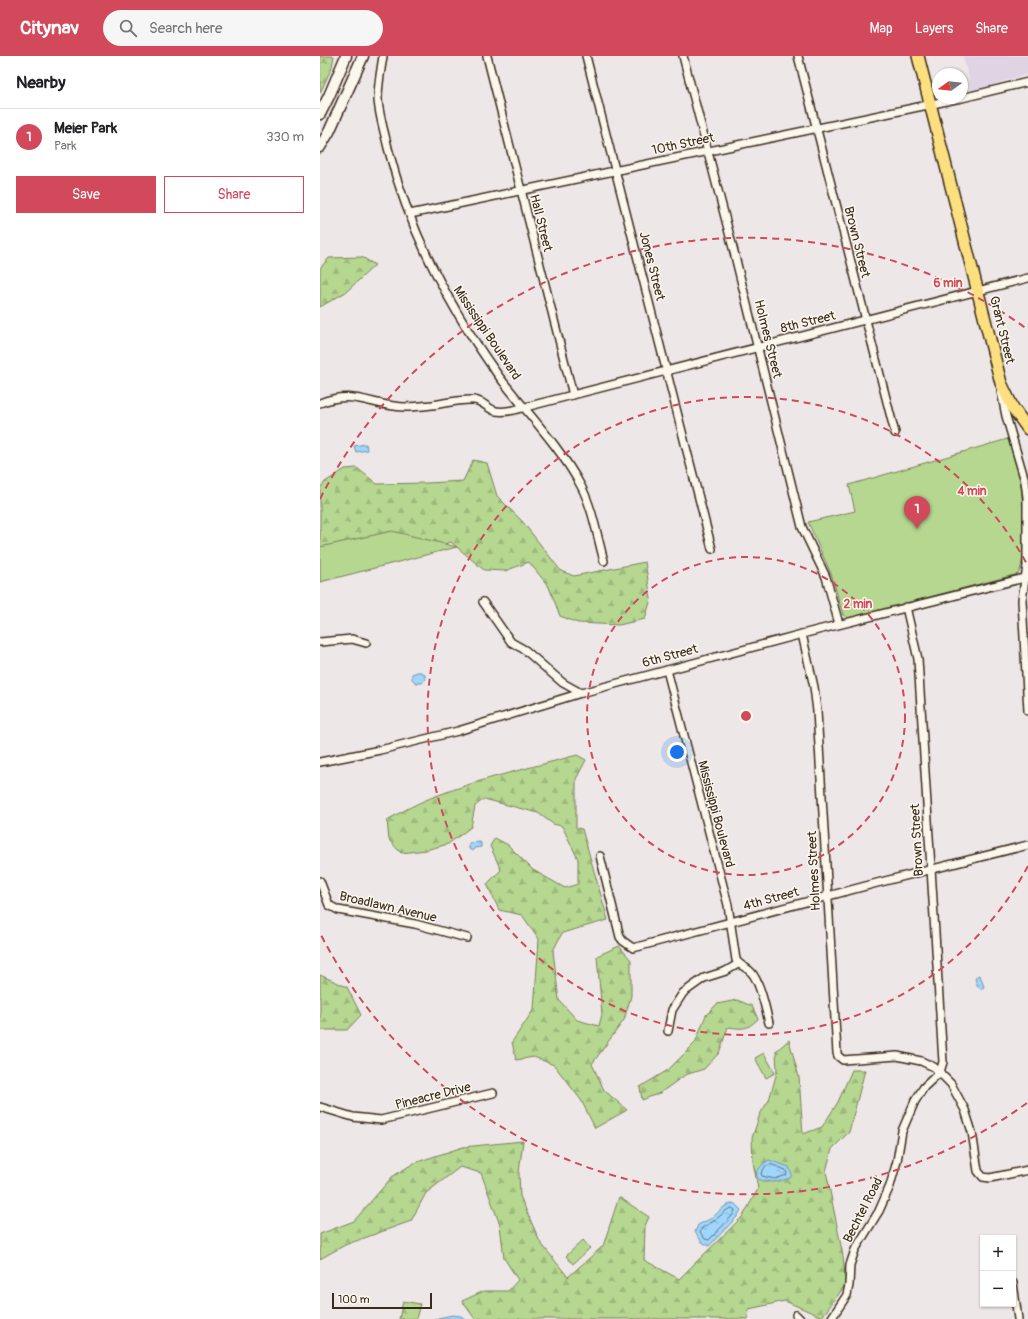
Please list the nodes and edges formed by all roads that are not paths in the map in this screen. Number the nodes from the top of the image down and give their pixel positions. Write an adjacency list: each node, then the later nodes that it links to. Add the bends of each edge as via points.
1 (346, 56): 12 (main road)
2 (363, 56): 14 (main road)
3 (383, 56): 18 (street, Mississippi Boulevard, via 378,99 394,173)
4 (487, 56): 17 (street, Hall Street)
5 (586, 56): 16 (street, Jones Street)
6 (683, 56): 15 (street, Holmes Street)
7 (798, 56): 13 (street, Brown Street)
8 (918, 56): 11 (main road, Grant Street)
9 (1028, 82): 10 (street, 10th Street)
10 (968, 96)
11 (931, 104): 13 (street, 10th Street); 20 (main road, Grant Street)
12 (320, 114)
13 (816, 128): 15 (street, 10th Street); 21 (street, Brown Street)
14 (320, 147)
15 (708, 151): 16 (street, 10th Street); 22 (street, Holmes Street)
16 (615, 171): 17 (street, 10th Street); 24 (street, Jones Street)
17 (520, 191): 18 (street, 10th Street); 25 (street, Hall Street)
18 (410, 214): 27 (street, Mississippi Boulevard, via 446,294 498,375)
19 (1028, 278): 20 (street, 8th Street)
20 (978, 291): 21 (street, 8th Street); 23 (main road, Grant Street)
21 (865, 320): 22 (street, 8th Street); 29 (street, Brown Street)
22 (757, 348): 24 (street, 8th Street); 35 (street, Holmes Street, via 802,527 826,576)
23 (994, 356): 28 (main road, via 1001,382 1013,408); 32 (street, Grant Street, via 1006,416 1025,481)
24 (666, 371): 25 (street, 8th Street); 30 (street, Jones Street)
25 (573, 395): 27 (street, 8th Street)
26 (320, 403): 27 (street, 8th Street, via 336,397 349,397 404,407 463,399 477,400 495,411)
27 (524, 407): 31 (street, Mississippi Boulevard, via 582,487)
28 (1028, 429)
29 (895, 433)
30 (712, 550)
31 (604, 561)
32 (1026, 577): 34 (street, 6th Street); 41 (street, Grant Street, via 1022,600)
33 (483, 602): 40 (street, via 511,642 525,650 563,683)
34 (906, 607): 35 (street, 6th Street); 45 (street, Brown Street, via 918,660)
35 (839, 624): 36 (street, 6th Street)
36 (802, 634): 39 (street, 6th Street); 47 (street, Holmes Street, via 817,711)
37 (320, 642): 38 (street, via 352,639)
38 (366, 643)
39 (667, 670): 40 (street, 6th Street); 48 (street, Mississippi Boulevard)
40 (581, 692): 42 (street, 6th Street, via 458,730)
41 (1028, 711)
42 (320, 762)
43 (1028, 845): 45 (street, 4th Street)
44 (600, 856): 48 (street, 4th Street, via 620,933 623,941 633,948)
45 (930, 869): 47 (street, 4th Street); 53 (street, Brown Street, via 943,1052)
46 (320, 881): 49 (street, Broadlawn Avenue, via 329,905 338,910 415,924)
47 (827, 896): 48 (street, 4th Street); 53 (street, Holmes Street, via 838,1056 843,1060 897,1056 920,1061)
48 (731, 922): 50 (street, Mississippi Boulevard)
49 (467, 938)
50 (738, 964): 51 (street, via 751,972 760,989); 52 (street, via 704,978 683,993 672,1010)
51 (769, 1023)
52 (668, 1031)
53 (940, 1072): 56 (street, via 951,1084 965,1110 972,1132 978,1171 983,1177 990,1178); 58 (street, Bechtel Road, via 924,1087 915,1101 902,1131 890,1186 879,1211 855,1250 850,1265 847,1295)
54 (493, 1093): 55 (street, Pineacre Drive, via 379,1120 353,1117)
55 (320, 1107)
56 (1028, 1170)
57 (1016, 1305): 59 (street)
58 (830, 1319)
59 (1018, 1319)

